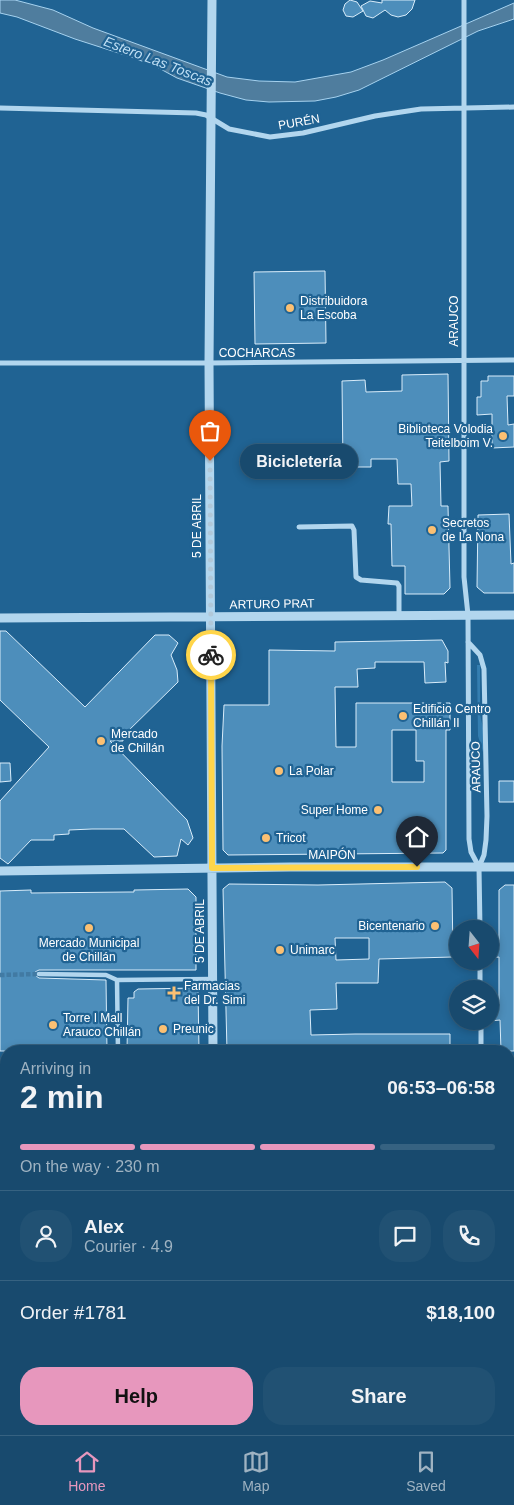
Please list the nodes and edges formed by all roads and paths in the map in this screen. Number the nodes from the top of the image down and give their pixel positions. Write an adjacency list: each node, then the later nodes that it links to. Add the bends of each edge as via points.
1 (212, 0): 6 (street, 5 DE ABRIL)
2 (464, 0): 5 (street, ARAUCO)
3 (514, 107): 5 (street, PURÉN)
4 (0, 108): 6 (street, PURÉN, via 196,113)
5 (464, 108): 6 (street, PURÉN, via 375,116 303,133 270,137 229,129); 8 (street, ARAUCO)
6 (210, 118): 10 (street, 5 DE ABRIL)
7 (514, 360): 8 (street, COCHARCAS)
8 (464, 361): 10 (street, COCHARCAS); 13 (street, ARAUCO, via 464,577)
9 (0, 363): 10 (street, COCHARCAS)
10 (209, 363): 16 (street, 5 DE ABRIL)
11 (299, 526): 12 (street, via 352,526 356,577 396,583 399,586)
12 (399, 615): 13 (street, ARTURO PRAT); 16 (street, ARTURO PRAT)
13 (468, 615): 14 (street, ARTURO PRAT); 17 (street, ARAUCO)
14 (514, 615)
15 (0, 618): 16 (street, ARTURO PRAT)
16 (210, 618): 20 (street, 5 DE ABRIL)
17 (468, 642): 18 (street, ARAUCO, via 469,838 471,852); 18 (street, ARAUCO, via 480,655 484,669 486,832 484,855)
18 (479, 867): 19 (street, MAIPÓN); 20 (street, MAIPÓN); 22 (street, ARAUCO)
19 (514, 867)
20 (212, 868): 21 (street, MAIPÓN); 24 (street, 5 DE ABRIL)
21 (0, 871)
22 (480, 920)
23 (39, 974): 25 (street, via 106,975)
24 (213, 979): 25 (street); 28 (street, 5 DE ABRIL)
25 (117, 980): 27 (street)
26 (481, 1030): 29 (street)
27 (118, 1045)
28 (213, 1045)
29 (481, 1045)

